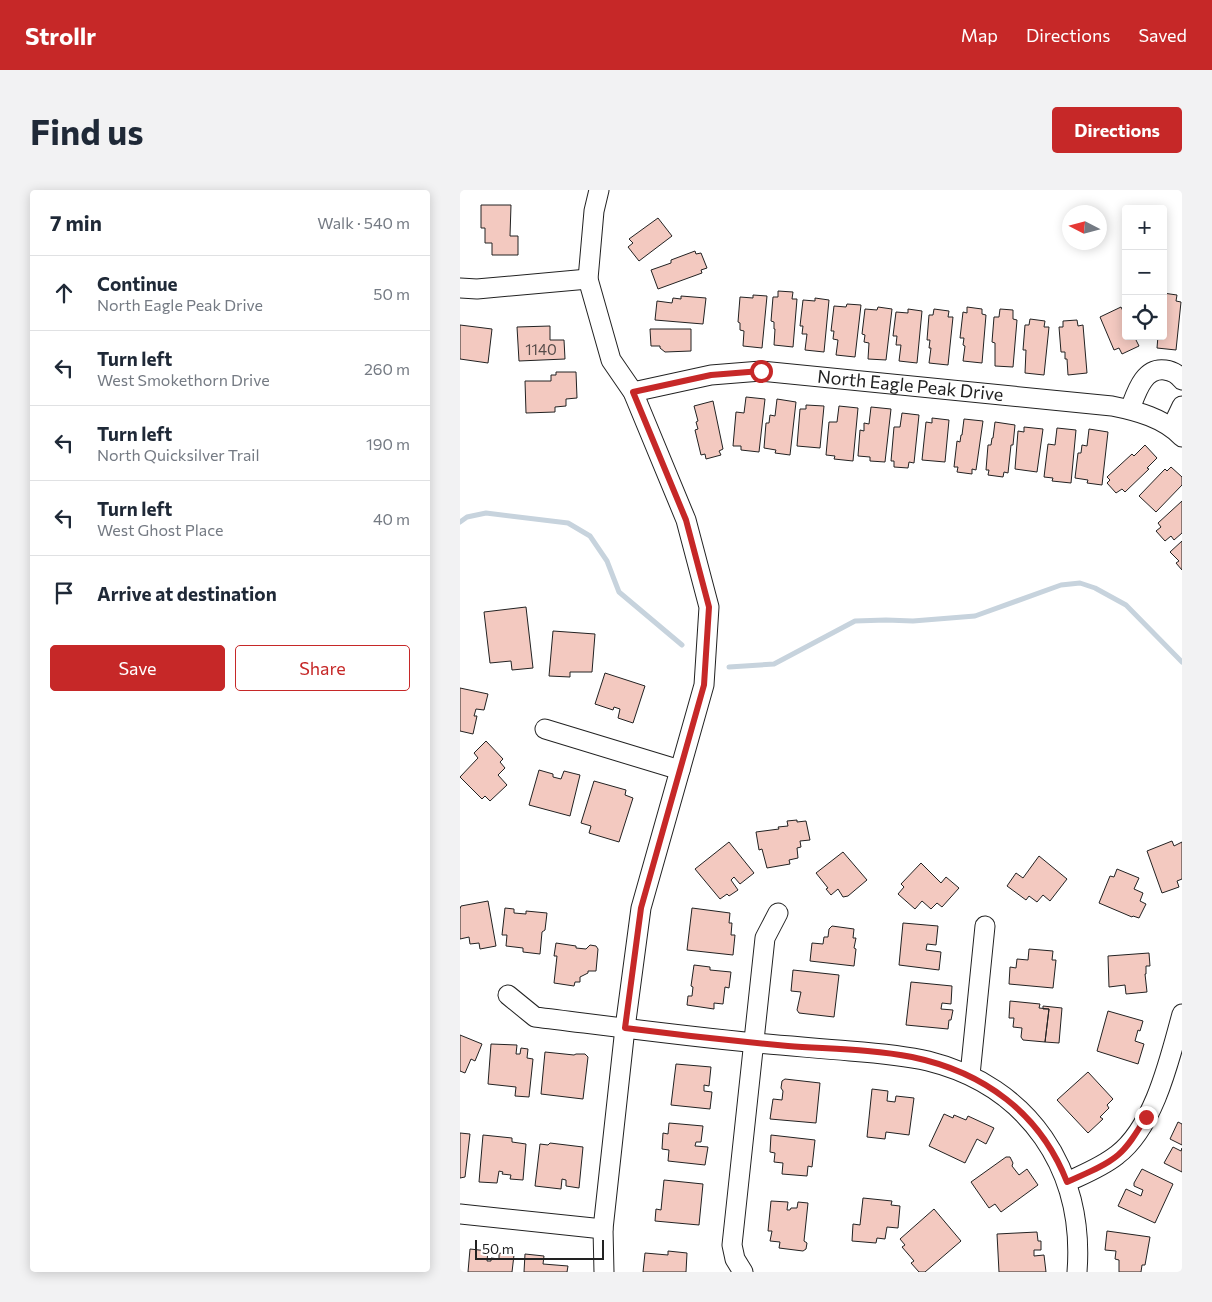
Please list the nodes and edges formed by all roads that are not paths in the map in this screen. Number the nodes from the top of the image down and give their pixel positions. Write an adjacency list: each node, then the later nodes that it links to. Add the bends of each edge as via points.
1 (599, 190): 2 (street)
2 (588, 279): 3 (street); 5 (street, via 611,360)
3 (460, 288)
4 (1182, 380): 7 (street, via 1166,370 1151,372 1137,390)
5 (633, 392): 7 (street, North Eagle Peak Drive, via 711,375 761,371); 10 (street, via 686,520 709,607 704,685)
6 (1182, 406): 8 (street)
7 (1130, 409): 8 (street, North Eagle Peak Drive)
8 (1177, 432)
9 (545, 729): 10 (street)
10 (680, 770): 15 (street, via 641,908)
11 (778, 913): 16 (street, via 765,938)
12 (985, 926): 17 (street)
13 (508, 995): 15 (street, via 535,1017)
14 (1182, 1014): 18 (street, via 1163,1082 1134,1136 1119,1154)
15 (625, 1028): 16 (street); 20 (street)
16 (754, 1043): 17 (street, via 894,1054 951,1067); 22 (street, via 732,1245 735,1259)
17 (970, 1076): 18 (street, via 1026,1115 1050,1147)
18 (1067, 1182): 23 (street, via 1078,1239)
19 (460, 1214): 20 (street)
20 (603, 1229): 21 (street)
21 (604, 1272)
22 (743, 1272)
23 (1077, 1272)

